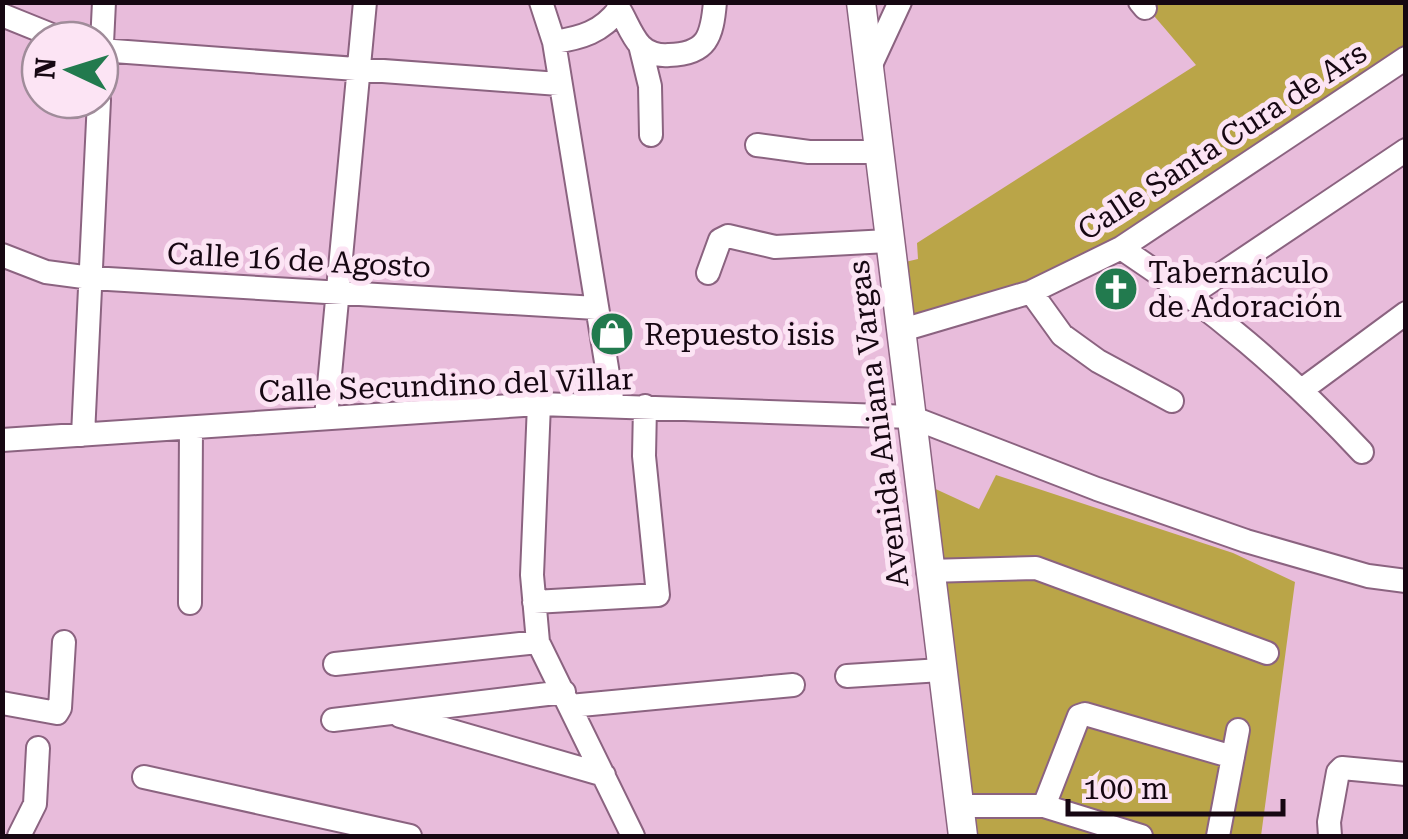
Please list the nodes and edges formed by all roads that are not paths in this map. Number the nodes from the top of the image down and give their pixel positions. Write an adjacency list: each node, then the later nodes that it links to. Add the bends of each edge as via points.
1 (365, 2): 11 (street)
2 (541, 2): 7 (street)
3 (715, 2): 8 (street, via 709,34 692,54 663,56)
4 (861, 2): 12 (main road, Avenida Aniana Vargas)
5 (900, 2): 12 (street)
6 (619, 6): 7 (street, via 592,33); 8 (street)
7 (554, 42): 13 (street)
8 (640, 45): 15 (street, via 650,86)
9 (120, 51): 11 (street)
10 (1406, 58): 20 (street, Calle Santa Cura de Ars)
11 (358, 70): 13 (street); 24 (street)
12 (868, 70): 18 (main road, Avenida Aniana Vargas)
13 (559, 84): 27 (street)
14 (98, 120): 23 (street)
15 (651, 136)
16 (757, 145): 18 (street)
17 (1406, 150): 26 (street)
18 (878, 152): 19 (main road, Avenida Aniana Vargas)
19 (888, 242): 22 (street, via 776,247 728,236 720,240); 29 (main road, Avenida Aniana Vargas)
20 (1121, 248): 25 (street, Calle Santa Cura de Ars); 26 (street)
21 (2, 255): 23 (street, Calle 16 de Agosto, via 46,272)
22 (708, 273)
23 (91, 278): 24 (street, Calle 16 de Agosto); 38 (street)
24 (336, 292): 27 (street, Calle 16 de Agosto); 35 (street)
25 (1031, 292): 29 (street, Calle Santa Cura de Ars); 31 (street, via 1062,335)
26 (1190, 294): 30 (street)
27 (596, 308): 33 (street)
28 (1406, 313): 30 (street)
29 (899, 331): 36 (main road, Avenida Aniana Vargas)
30 (1303, 389): 40 (street)
31 (1172, 401)
32 (539, 404): 33 (street, Calle Secundino del Villar); 35 (street, Calle Secundino del Villar); 43 (street)
33 (613, 404): 34 (street, Calle Secundino del Villar)
34 (645, 406): 36 (street, Calle Secundino del Villar); 43 (street, via 658,595)
35 (326, 417): 37 (street, Calle Secundino del Villar)
36 (911, 417): 41 (main road, Avenida Aniana Vargas); 42 (street, Calle Secundino del Villar, via 1246,541)
37 (191, 428): 38 (street, Calle Secundino del Villar); 44 (street)
38 (83, 435): 39 (street, Calle Secundino del Villar)
39 (2, 440)
40 (1362, 452)
41 (928, 571): 47 (street, via 1036,568); 49 (main road, Avenida Aniana Vargas)
42 (1406, 581)
43 (534, 602): 46 (street)
44 (190, 603)
45 (64, 642): 53 (street, via 57,713)
46 (538, 642): 48 (street); 52 (street)
47 (1267, 653)
48 (335, 664)
49 (941, 670): 50 (street); 62 (main road, Avenida Aniana Vargas)
50 (846, 676)
51 (793, 685): 52 (street)
52 (567, 699): 54 (street); 60 (street)
53 (2, 703)
54 (391, 713): 55 (street); 60 (street)
55 (333, 720)
56 (1238, 730): 58 (street)
57 (38, 748): 64 (street, via 35,804)
58 (1232, 757): 63 (street, via 1085,714); 69 (street)
59 (1406, 774): 70 (street, via 1342,768)
60 (604, 775): 66 (street)
61 (144, 776): 65 (street)
62 (958, 806): 63 (street); 67 (main road, Avenida Aniana Vargas)
63 (1044, 806): 68 (street)
64 (19, 836)
65 (410, 836)
66 (634, 836)
67 (962, 836)
68 (1141, 836)
69 (1218, 836)
70 (1330, 836)

